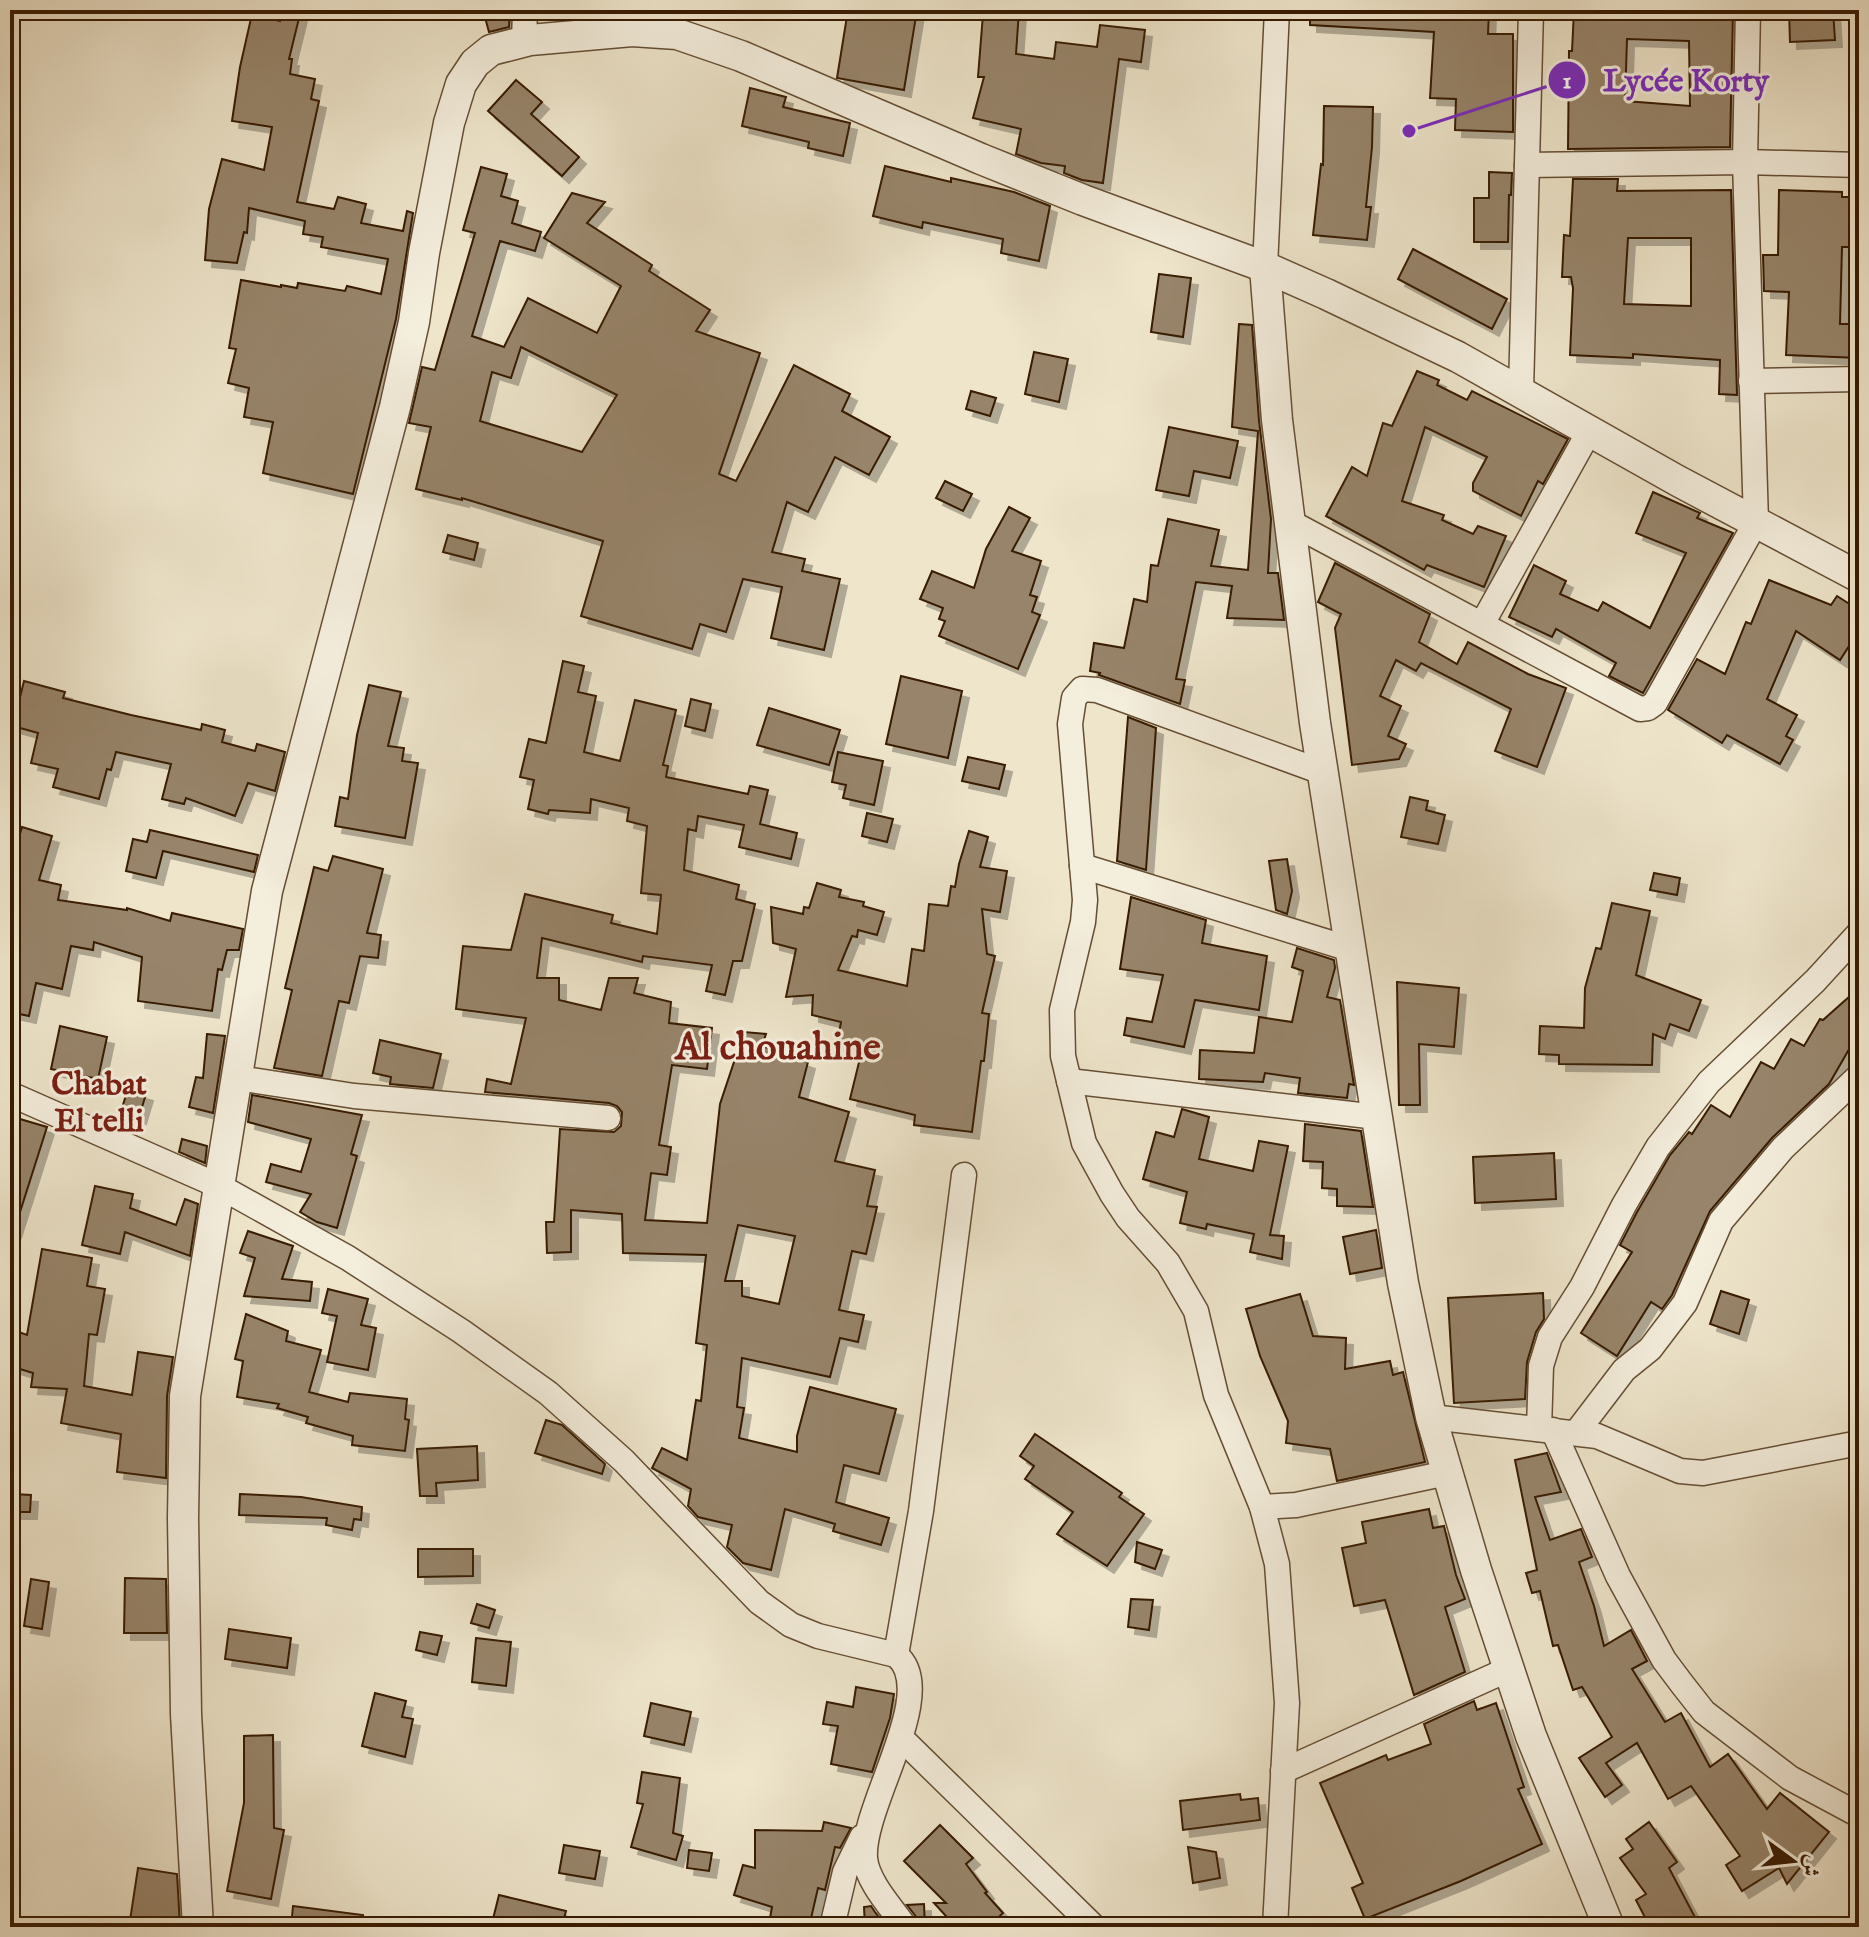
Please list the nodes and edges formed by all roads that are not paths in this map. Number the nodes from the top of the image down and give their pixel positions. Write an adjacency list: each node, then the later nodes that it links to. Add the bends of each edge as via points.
1 (525, 10): 5 (street)
2 (1277, 10): 9 (street)
3 (1531, 10): 7 (street)
4 (1748, 10): 6 (street)
5 (524, 42): 9 (street, via 593,32 677,34 784,73 1083,200); 23 (street, via 491,50 475,63 461,84 449,123 395,407 267,891)
6 (1745, 162): 7 (street); 8 (street); 11 (street)
7 (1527, 165): 12 (street)
8 (1859, 165)
9 (1265, 267): 12 (street); 14 (street)
10 (1859, 379): 11 (street)
11 (1751, 381): 15 (street)
12 (1521, 391): 13 (street)
13 (1590, 430): 15 (street); 17 (street)
14 (1288, 521): 17 (street); 18 (street)
15 (1756, 522): 16 (street); 17 (street, via 1648,708 1626,702)
16 (1859, 577)
17 (1482, 624)
18 (1322, 772): 19 (street, via 1082,689 1074,698 1070,724); 21 (street)
19 (1082, 866): 21 (street); 24 (street, via 1083,922 1062,1010)
20 (1859, 933): 31 (street, via 1709,1082 1658,1147 1550,1337 1541,1366)
21 (1350, 949): 26 (street)
22 (1859, 1076): 31 (street, via 1783,1148 1721,1221 1678,1313 1650,1349)
23 (238, 1078): 27 (street, via 354,1096); 29 (street)
24 (1069, 1081): 26 (street); 34 (street, via 1084,1143 1112,1194 1168,1263 1196,1311 1216,1395)
25 (10, 1094): 29 (street)
26 (1377, 1117): 30 (street)
27 (608, 1118)
28 (964, 1175): 35 (street, via 921,1511)
29 (219, 1186): 35 (street, via 348,1258 548,1393 624,1461 759,1602 791,1625); 41 (street, via 185,1396 186,1714)
30 (1431, 1417): 31 (street); 33 (street)
31 (1556, 1431): 32 (street, via 1597,1436 1680,1471 1703,1473); 39 (street, via 1618,1576 1664,1660 1704,1712 1790,1778)
32 (1859, 1443)
33 (1447, 1473): 34 (street, via 1296,1505); 36 (street)
34 (1262, 1507): 38 (street, via 1277,1564 1283,1617)
35 (896, 1655): 37 (street, via 909,1671)
36 (1509, 1669): 38 (street); 46 (street)
37 (902, 1739): 40 (street); 44 (street)
38 (1283, 1771): 45 (street)
39 (1859, 1815)
40 (867, 1828): 42 (street, via 845,1872); 43 (street, via 865,1862)
41 (198, 1927)
42 (832, 1927)
43 (905, 1927)
44 (1094, 1927)
45 (1275, 1927)
46 (1609, 1927)

